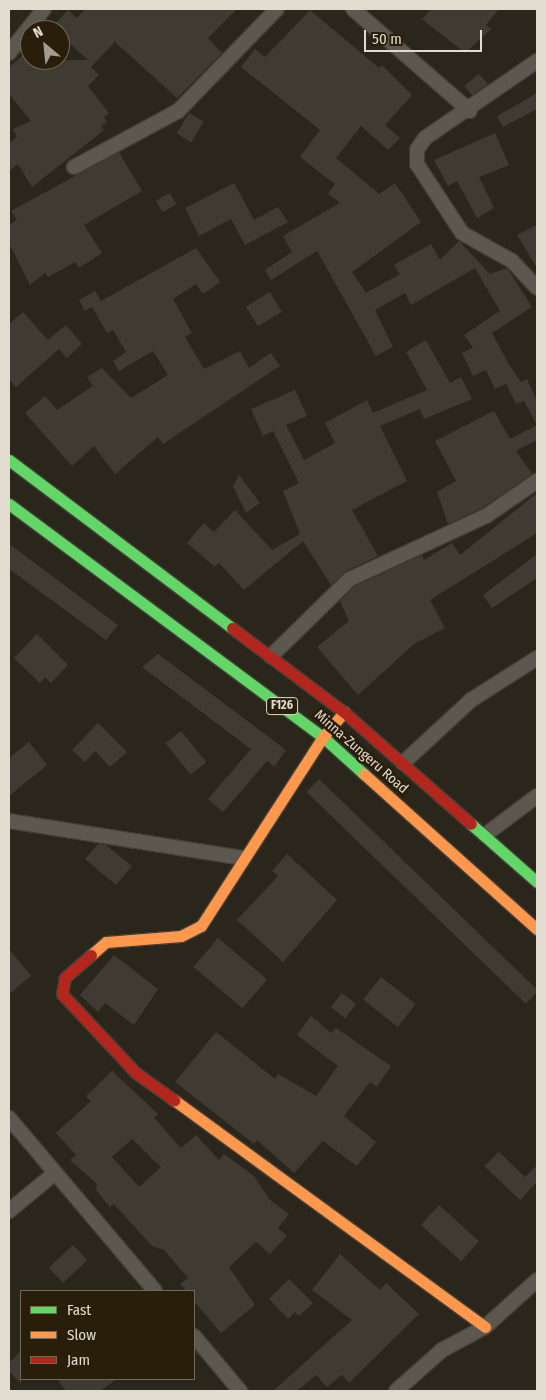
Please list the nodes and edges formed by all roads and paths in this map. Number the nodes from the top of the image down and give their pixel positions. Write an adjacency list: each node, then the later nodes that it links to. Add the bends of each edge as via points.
1 (44, 9): 4 (street)
2 (277, 9): 7 (street, via 178,111)
3 (353, 9): 6 (street)
4 (9, 54)
5 (537, 61): 6 (street)
6 (470, 111): 8 (street, via 425,138 418,150 417,164 462,233 512,261)
7 (74, 167)
8 (537, 288)
9 (9, 460): 12 (main road, Minna-Zungeru Road / F126)
10 (537, 480): 12 (street, via 486,516 350,579)
11 (9, 504): 15 (main road, Minna-Zungeru Road / F126)
12 (271, 656): 14 (main road, Minna-Zungeru Road / F126)
13 (537, 658): 16 (street, via 471,700)
14 (344, 712): 15 (main road); 16 (main road, Minna-Zungeru Road / F126)
15 (323, 737): 20 (main road); 22 (main road, Minna-Zungeru Road / F126)
16 (403, 763): 19 (main road, Minna-Zungeru Road / F126)
17 (537, 796): 19 (street)
18 (9, 821): 20 (street)
19 (485, 835): 21 (main road, Minna-Zungeru Road / F126)
20 (243, 858): 28 (main road, via 192,934 106,942 65,978 61,987 65,1002 136,1073)
21 (537, 882)
22 (537, 929)
23 (9, 1118): 24 (street)
24 (55, 1173): 25 (street); 27 (street)
25 (9, 1212)
26 (537, 1280): 28 (street)
27 (154, 1290)
28 (485, 1327): 31 (street, via 442,1350)
29 (195, 1337): 30 (street)
30 (236, 1390)
31 (396, 1391)

